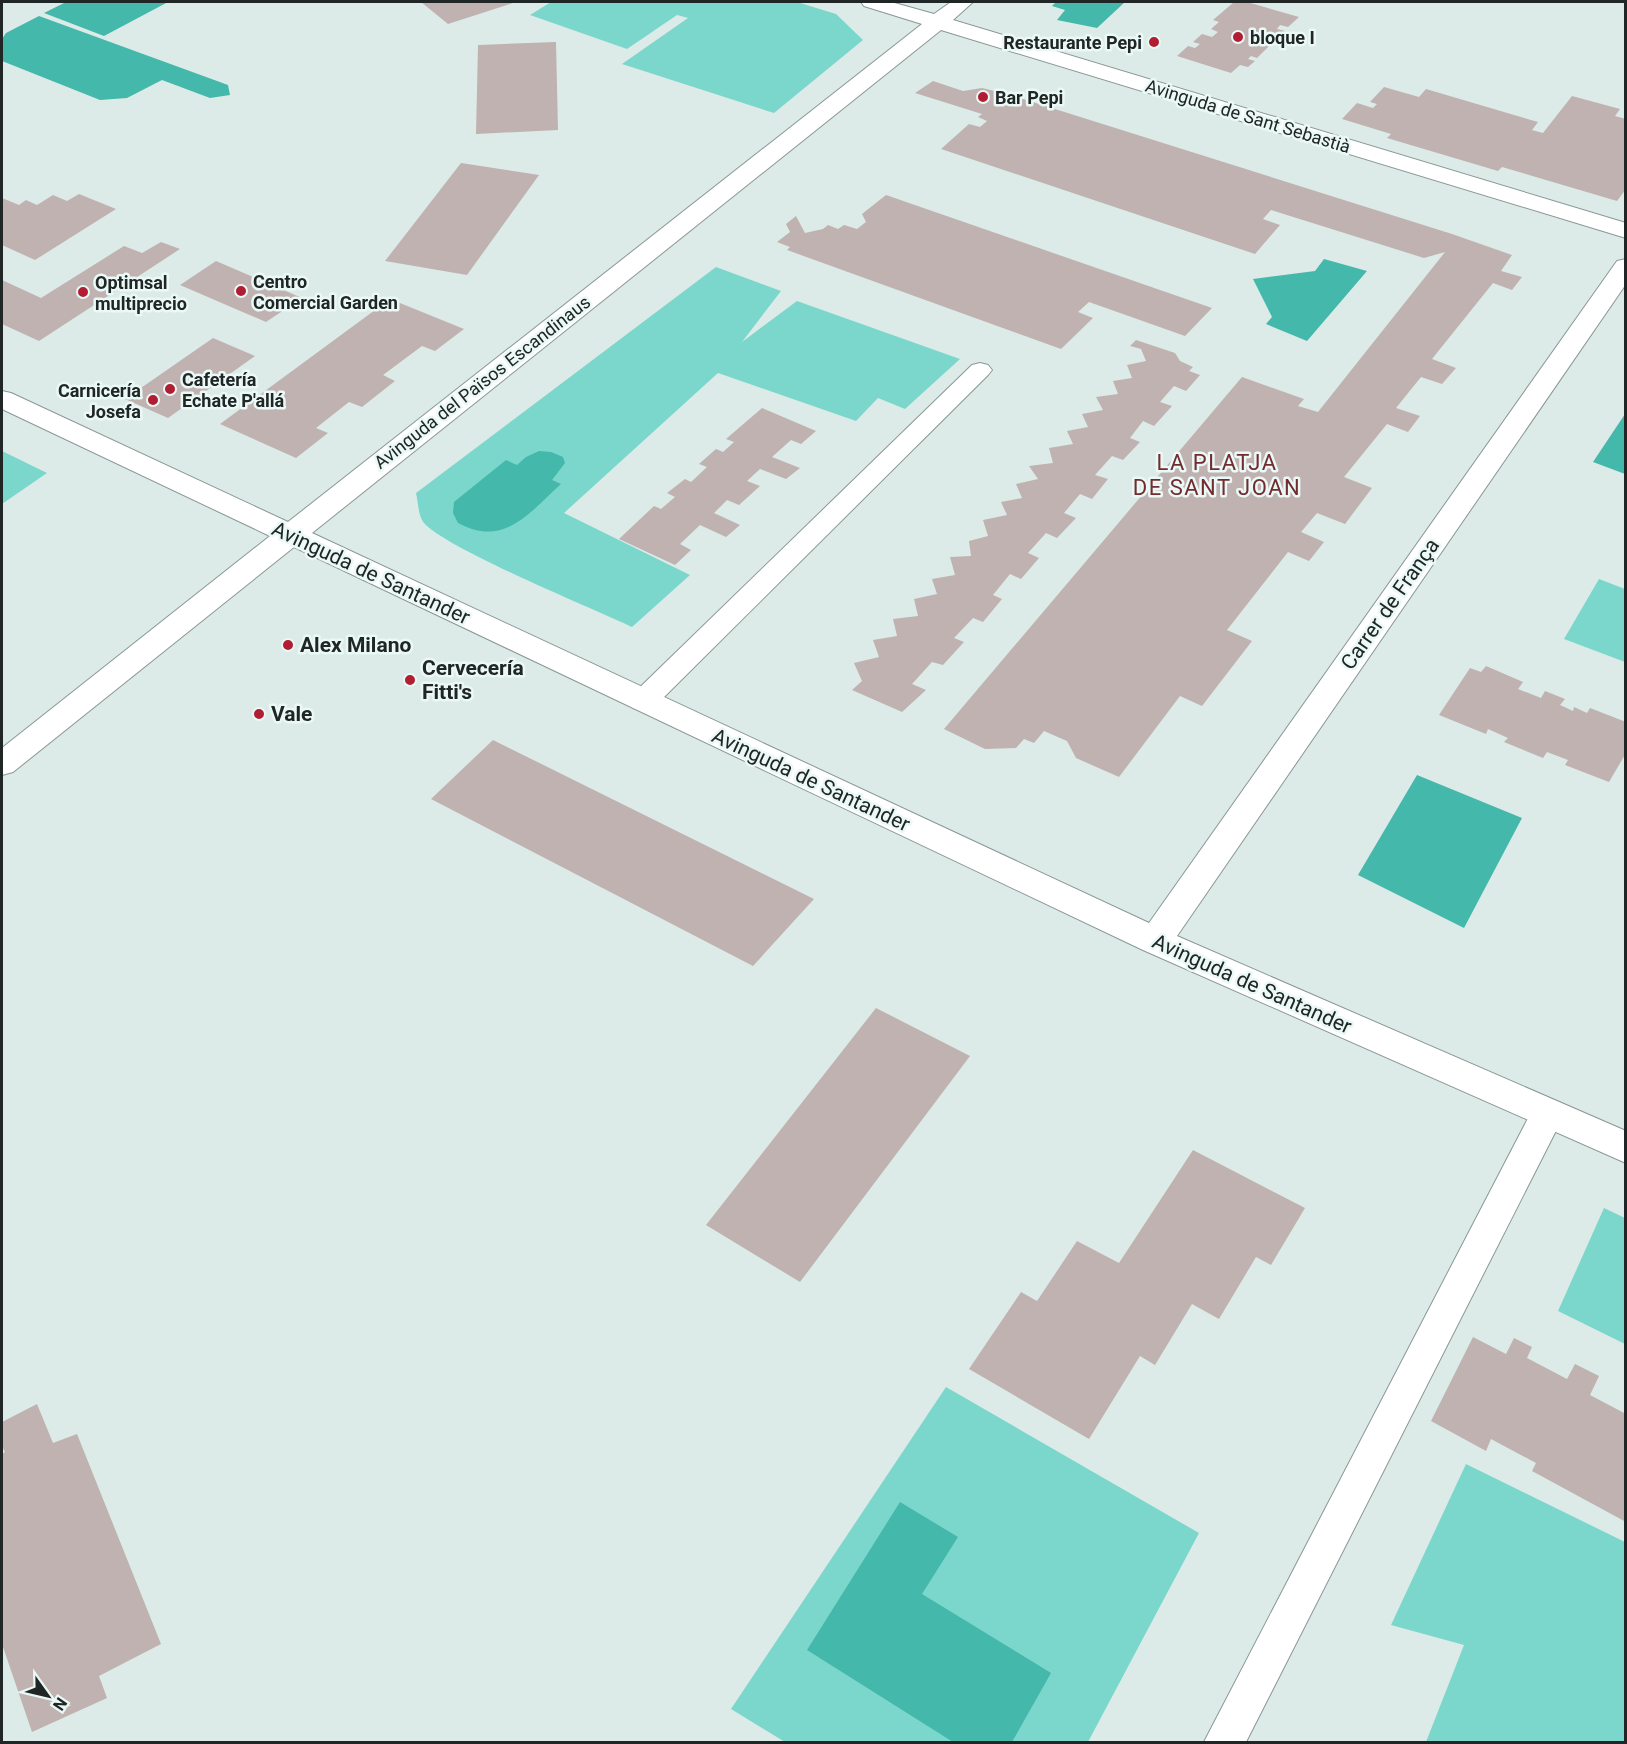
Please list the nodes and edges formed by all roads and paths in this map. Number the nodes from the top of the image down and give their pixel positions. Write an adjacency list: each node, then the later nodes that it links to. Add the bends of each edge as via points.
1 (871, 2): 3 (street, Avinguda de Sant Sebastià)
2 (963, 2): 3 (street, Avinguda del Països Escandinaus)
3 (938, 22): 4 (street, Avinguda de Sant Sebastià); 8 (street, Avinguda del Països Escandinaus)
4 (1626, 231)
5 (1626, 266): 11 (street, Carrer de França)
6 (980, 370): 9 (lane)
7 (2, 399): 8 (street, Avinguda de Santander)
8 (289, 534): 9 (street, Avinguda de Santander); 10 (street, Avinguda del Països Escandinaus)
9 (643, 701): 11 (street, Avinguda de Santander)
10 (2, 764)
11 (1155, 942): 12 (street, Avinguda de Santander)
12 (1548, 1113): 13 (street, Avinguda de Santander); 14 (lane)
13 (1626, 1148)
14 (1224, 1743)

